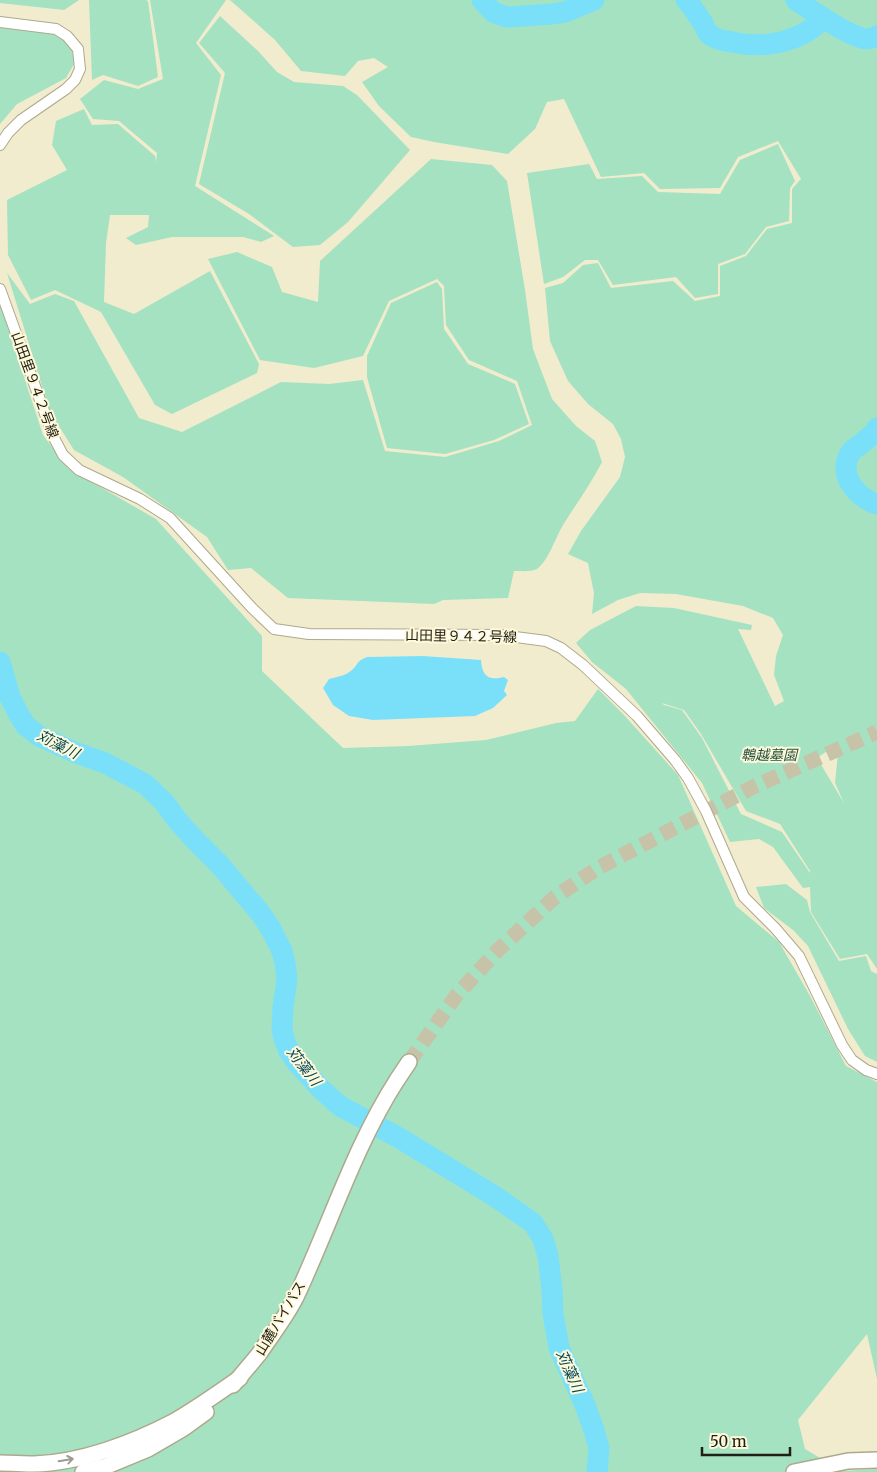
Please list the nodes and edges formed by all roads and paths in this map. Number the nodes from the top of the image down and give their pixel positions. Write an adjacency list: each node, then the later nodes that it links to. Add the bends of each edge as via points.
1 (0, 22): 2 (street, via 56,29 68,36 78,49 80,69 66,89 20,120)
2 (0, 145)
3 (0, 289): 5 (street, 山田里９４２号線, via 53,436 63,455 79,470 140,499 170,518 274,629 309,634 523,637 562,648 583,665 637,716 688,778 744,897 799,956 852,1060)
4 (409, 1062): 6 (street, 山麓バイパス, bridge, via 382,1103 355,1158 295,1299 240,1378)
5 (877, 1074)
6 (178, 1425): 8 (street, one-way to 6, via 35,1464 72,1459); 9 (street, via 148,1449 108,1466)
7 (877, 1460): 10 (street, via 848,1461)
8 (0, 1463)
9 (83, 1472)
10 (795, 1472)

